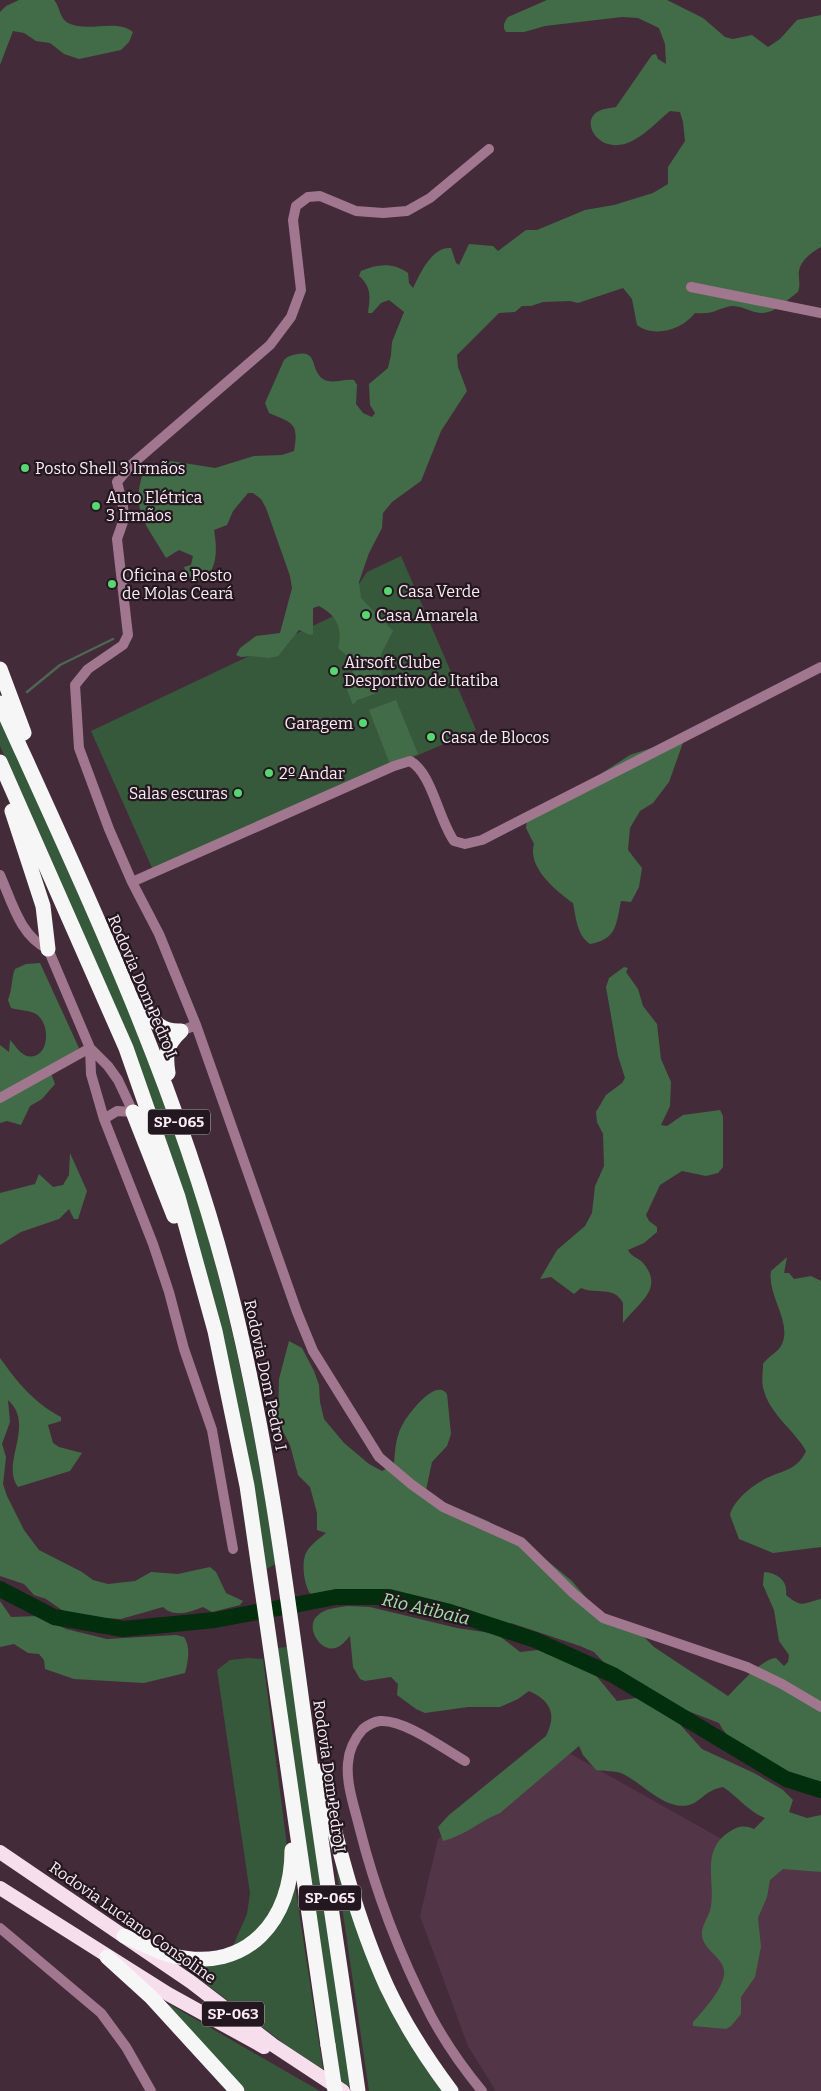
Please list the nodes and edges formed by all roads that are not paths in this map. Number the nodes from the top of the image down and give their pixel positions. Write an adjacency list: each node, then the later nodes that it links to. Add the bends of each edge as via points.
1 (490, 149): 11 (street, via 430,198 407,211 356,211 320,196 308,197 296,206 293,220 301,290 290,318 270,345 119,477 124,518 117,539 128,635 123,645 88,669 75,684 75,701 79,748)
2 (691, 287): 3 (street)
3 (821, 313)
4 (821, 667): 11 (street, via 482,840 465,844 454,841 444,827 420,766 410,761)
5 (0, 669): 9 (highway)
6 (0, 703): 9 (highway, Rodovia Dom Pedro I / SP-065)
7 (0, 762): 21 (highway, SP-065, via 126,1048 178,1197)
8 (0, 777): 12 (highway, via 38,884 47,924)
9 (66, 850): 13 (highway, Rodovia Dom Pedro I / SP-065)
10 (0, 875): 12 (street, via 23,927)
11 (132, 882): 14 (street, via 159,934)
12 (48, 949): 16 (street)
13 (115, 961): 15 (highway, via 153,1022 163,1029); 18 (highway, Rodovia Dom Pedro I / SP-065)
14 (196, 1025): 15 (street); 23 (street, via 313,1351 379,1457 444,1507 520,1542 603,1618 747,1667)
15 (181, 1031): 18 (highway, via 168,1044 165,1055)
16 (90, 1048): 17 (street); 19 (street, via 118,1080); 20 (street, via 91,1074)
17 (0, 1098)
18 (172, 1102): 24 (highway, Rodovia Dom Pedro I / SP-065, via 230,1288 254,1394 284,1565)
19 (133, 1112): 20 (street, via 117,1111); 21 (highway)
20 (104, 1119): 22 (street, via 153,1244 212,1430)
21 (215, 1331): 26 (highway, SP-065, via 238,1433 260,1568)
22 (233, 1548)
23 (821, 1707)
24 (306, 1731): 38 (highway, Rodovia Dom Pedro I / SP-065); 39 (highway, via 378,1967 408,2026)
25 (465, 1760): 40 (street, via 417,1733 380,1721 366,1726 351,1745 348,1780 370,1870 400,1952 432,2018)
26 (296, 1832): 32 (highway, via 284,1904 267,1929 248,1945 227,1955 200,1959 172,1956); 36 (highway, SP-065, bridge)
27 (0, 1852): 29 (highway, Rodovia Luciano Consoline / SP-063)
28 (0, 1858): 29 (highway)
29 (15, 1863): 32 (highway, Rodovia Luciano Consoline / SP-063)
30 (0, 1888): 33 (highway, SP-063)
31 (0, 1928): 34 (street, via 101,2013 126,2047)
32 (124, 1936): 37 (highway, Rodovia Luciano Consoline / SP-063, via 273,2045)
33 (107, 1957): 35 (highway, via 151,1997); 36 (highway, SP-063)
34 (151, 2091)
35 (237, 2091)
36 (335, 2091)
37 (343, 2091)
38 (358, 2091)
39 (451, 2091)
40 (482, 2091)

